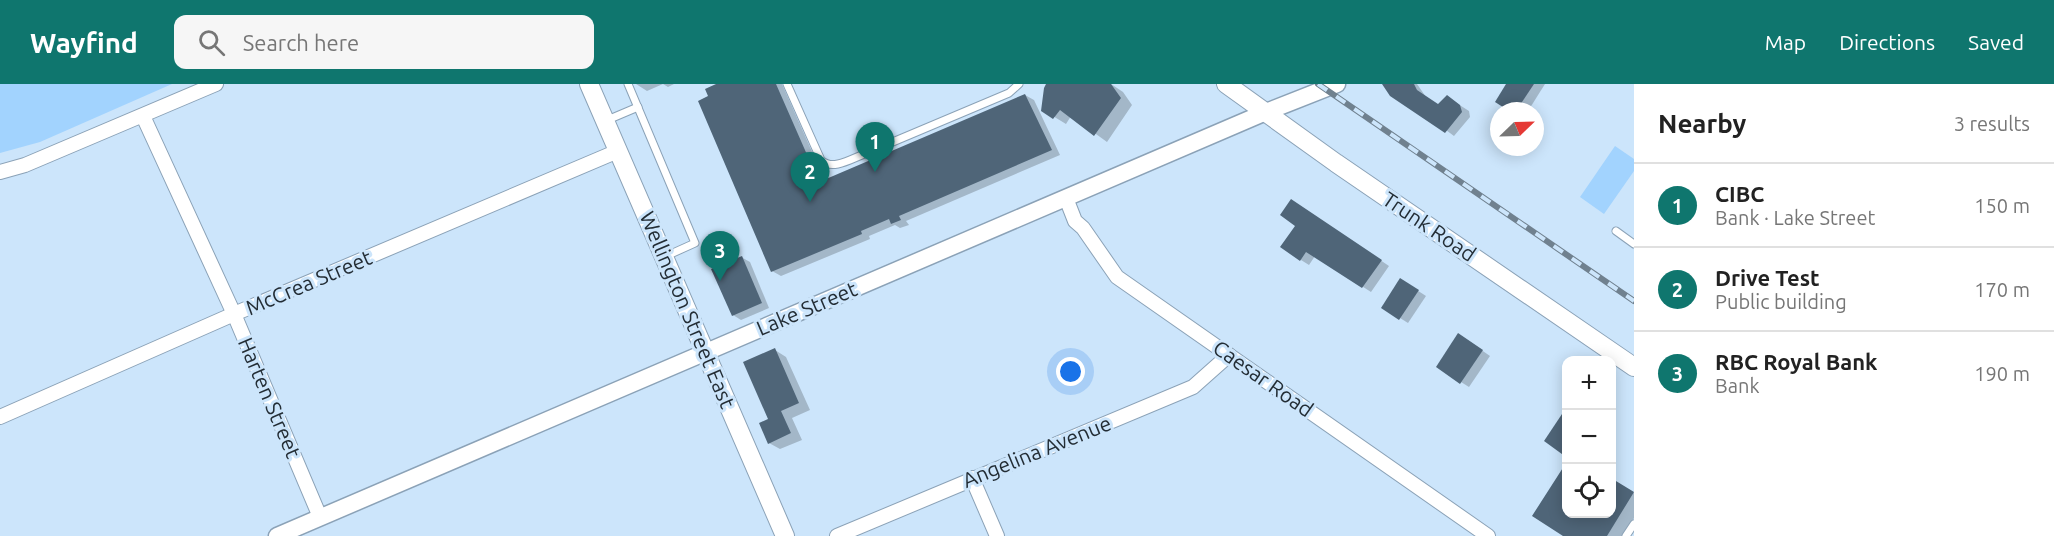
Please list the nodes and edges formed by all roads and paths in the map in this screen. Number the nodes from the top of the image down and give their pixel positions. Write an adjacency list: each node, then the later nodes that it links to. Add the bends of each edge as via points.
1 (216, 84): 10 (street)
2 (589, 84): 11 (main road, Wellington Street East)
3 (628, 84): 8 (lane)
4 (788, 84): 5 (lane, via 821,160 831,165 1009,93)
5 (1019, 84)
6 (1226, 84): 9 (main road, Trunk Road)
7 (1337, 84): 9 (street, Lake Street)
8 (638, 107): 11 (lane); 17 (lane, via 695,243)
9 (1266, 112): 14 (street, Lake Street); 21 (main road, Trunk Road)
10 (143, 116): 13 (street); 18 (street, Harten Street)
11 (605, 121): 12 (main road, Wellington Street East)
12 (618, 151): 17 (main road, Wellington Street East); 18 (street, McCrea Street)
13 (0, 172)
14 (1066, 198): 19 (street, Lake Street); 20 (street, Caesar Road, via 1075,221 1117,277)
15 (1616, 231): 16 (lane)
16 (1634, 244)
17 (664, 256): 19 (main road, Wellington Street East)
18 (234, 314): 22 (street, McCrea Street); 24 (street, Harten Street)
19 (706, 353): 24 (street, Lake Street); 27 (main road, Wellington Street East)
20 (1229, 355): 23 (street, Angelina Avenue, via 1193,387); 30 (street, Caesar Road)
21 (1634, 367)
22 (0, 417)
23 (972, 478): 28 (street, Angelina Avenue); 29 (street)
24 (320, 518): 26 (street, Lake Street)
25 (1634, 524): 31 (lane)
26 (277, 536)
27 (785, 536)
28 (837, 536)
29 (997, 536)
30 (1488, 536)
31 (1626, 536)

